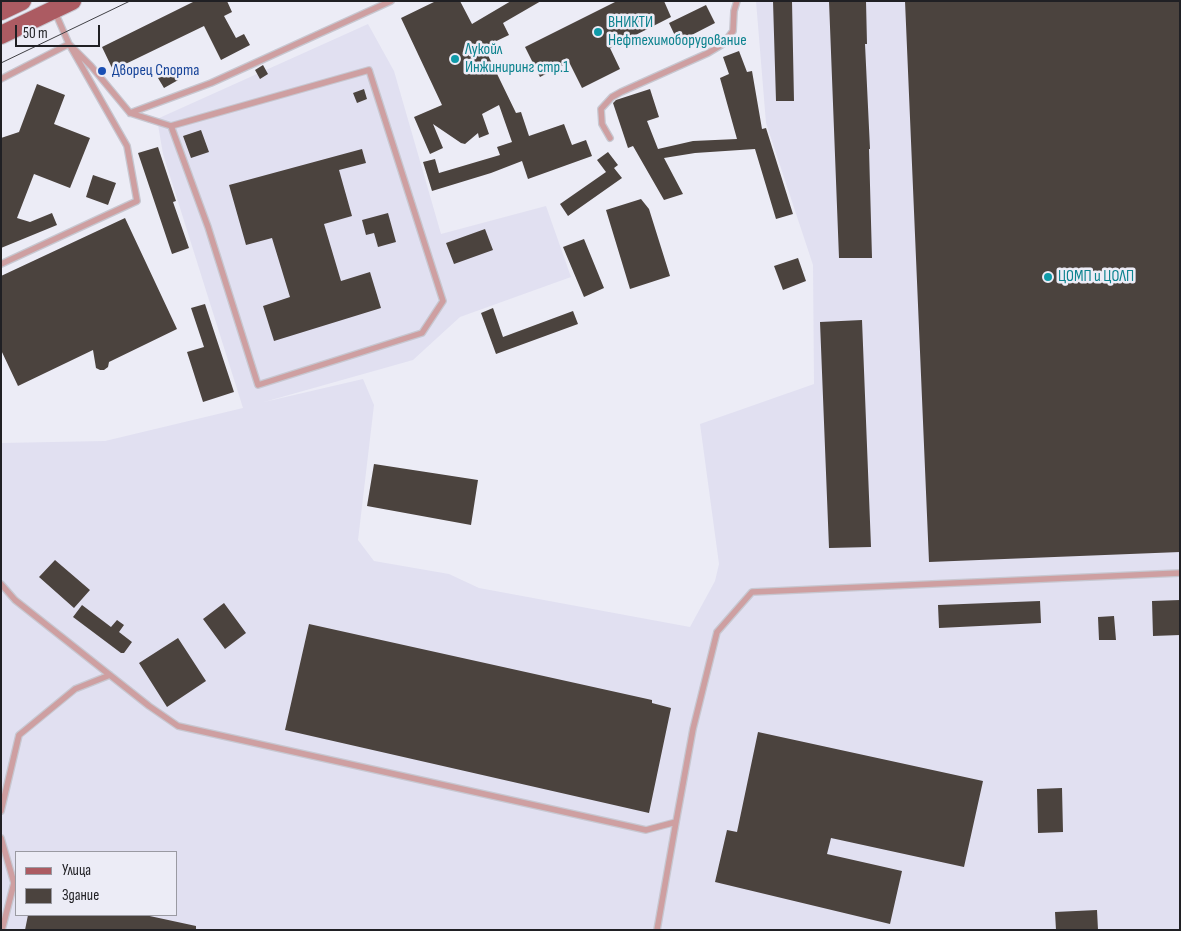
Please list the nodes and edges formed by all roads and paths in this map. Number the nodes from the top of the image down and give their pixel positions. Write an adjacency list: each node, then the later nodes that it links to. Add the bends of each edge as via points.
1 (22, 1): 6 (main road)
2 (72, 1): 5 (main road)
3 (391, 1): 10 (lane, via 211,83)
4 (737, 1): 12 (lane, via 733,31 723,44 612,97 601,109 602,124)
5 (52, 6): 7 (main road); 8 (lane)
6 (1, 11)
7 (1, 36)
8 (69, 44): 9 (lane); 10 (lane); 13 (lane, via 127,146 136,201)
9 (1, 79)
10 (130, 113): 11 (lane)
11 (171, 126): 11 (lane, via 208,227 258,385 422,333 443,301 369,70)
12 (610, 138)
13 (1, 264)
14 (1180, 573): 18 (lane, via 752,592 717,632 693,729)
15 (1, 584): 16 (lane, via 15,600)
16 (110, 675): 17 (lane, via 75,688 19,735); 18 (lane, via 178,726 646,830)
17 (1, 811)
18 (676, 822): 21 (lane)
19 (1, 838): 20 (lane, via 14,883)
20 (2, 930)
21 (657, 930)

